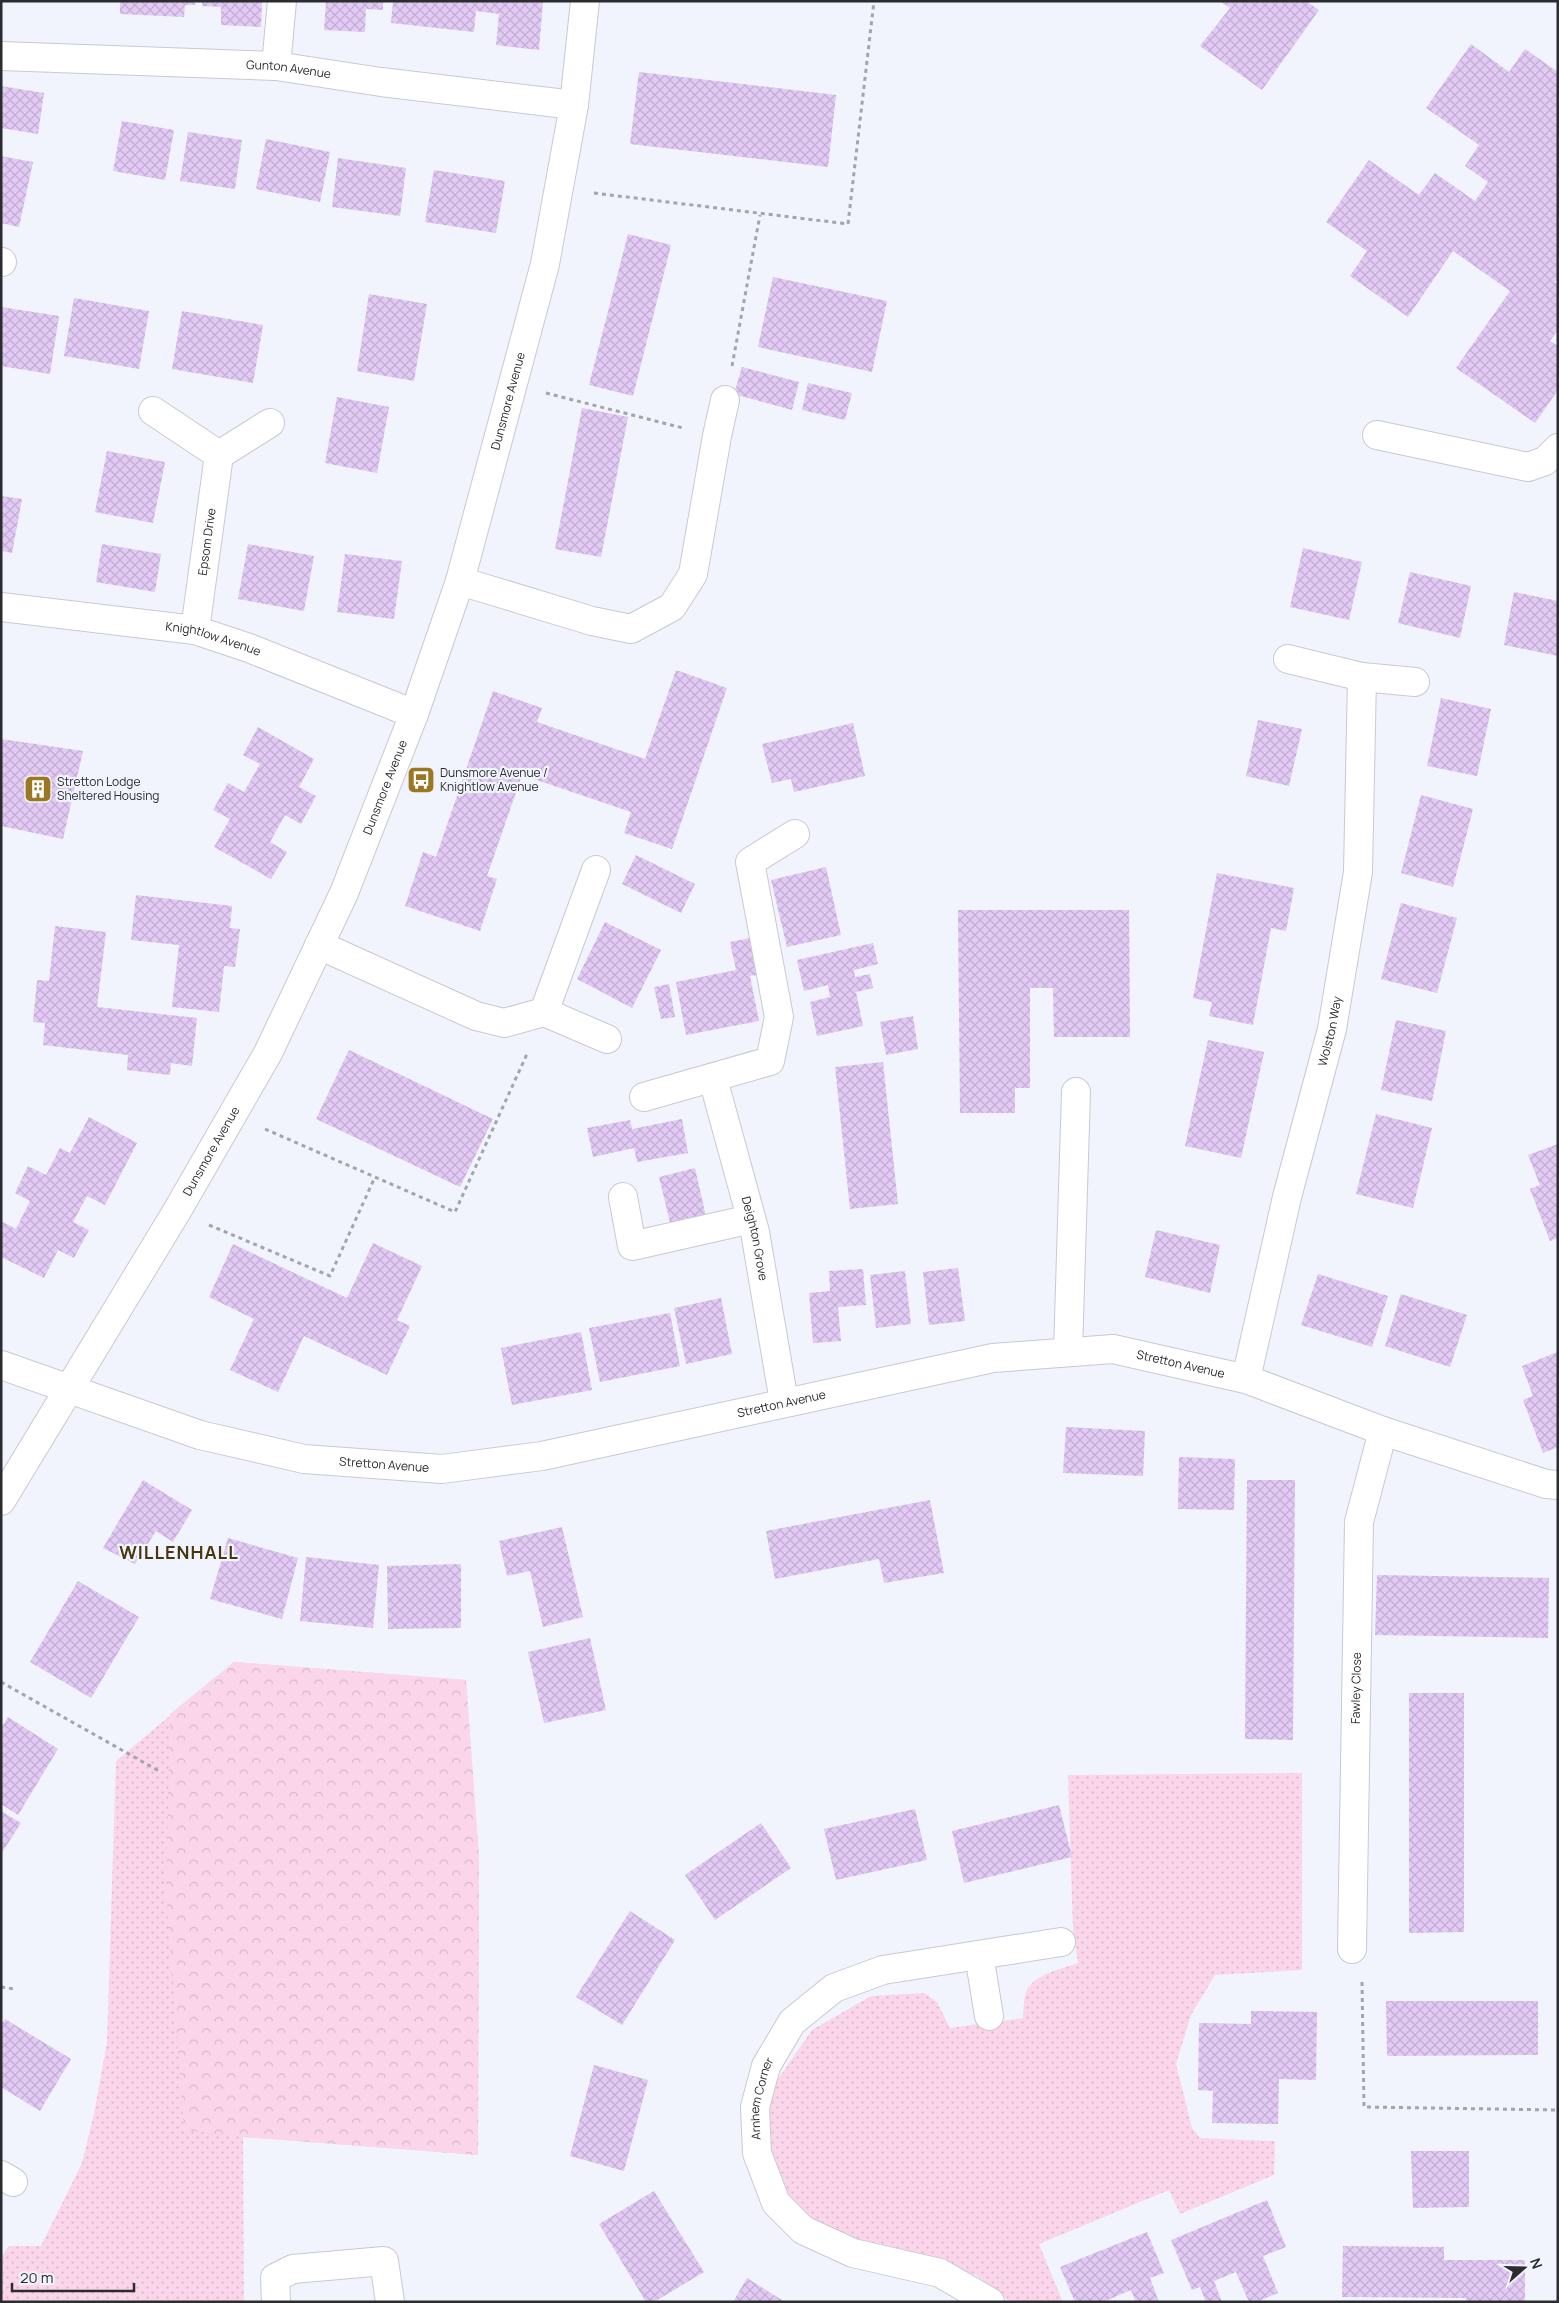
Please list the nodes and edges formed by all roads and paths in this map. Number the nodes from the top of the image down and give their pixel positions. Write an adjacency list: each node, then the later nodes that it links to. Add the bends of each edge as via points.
1 (282, 1): 5 (street)
2 (585, 1): 6 (street, Dunsmore Avenue)
3 (874, 1): 8 (path, via 848,224)
4 (1, 56): 5 (street, Gunton Avenue)
5 (276, 66): 6 (street, Gunton Avenue)
6 (574, 105): 7 (street, Dunsmore Avenue)
7 (559, 188): 8 (path); 9 (street, Dunsmore Avenue, via 545,264)
8 (760, 215): 10 (path)
9 (512, 385): 14 (path); 17 (street, Dunsmore Avenue)
10 (726, 400): 14 (street)
11 (154, 411): 16 (street)
12 (270, 423): 16 (street)
13 (1377, 435): 15 (street, via 1528,467 1545,461)
14 (717, 436): 17 (street, via 693,574 672,607 631,629 592,621)
15 (1558, 448)
16 (219, 456): 19 (street, Epsom Drive)
17 (460, 581): 23 (street, Dunsmore Avenue)
18 (1, 607): 19 (street, Knightlow Avenue)
19 (195, 630): 23 (street, Knightlow Avenue)
20 (1288, 659): 21 (street)
21 (1362, 677): 22 (street); 39 (street, Wolston Way, via 1358,872 1332,1029 1287,1197)
22 (1415, 682)
23 (414, 714): 26 (street, Dunsmore Avenue, via 344,893)
24 (795, 834): 29 (street, via 750,862 779,1017 770,1061)
25 (596, 870): 27 (street)
26 (319, 945): 27 (street, via 476,1016 504,1023); 32 (street, Dunsmore Avenue, via 268,1053)
27 (544, 1012): 28 (street); 33 (path, via 455,1212)
28 (607, 1039)
29 (713, 1079): 31 (street); 36 (street, Deighton Grove)
30 (1076, 1092): 37 (street)
31 (644, 1096)
32 (232, 1115): 33 (path); 35 (street, Dunsmore Avenue)
33 (375, 1177): 35 (path, via 330,1276)
34 (623, 1197): 36 (street, via 632,1246)
35 (176, 1211): 40 (street, Dunsmore Avenue)
36 (751, 1220): 41 (street, Deighton Grove, via 771,1316)
37 (1068, 1352): 39 (street, Stretton Avenue, via 1113,1349); 41 (street, Stretton Avenue, via 993,1358)
38 (1, 1365): 40 (street, Stretton Avenue)
39 (1246, 1379): 42 (street, Stretton Avenue)
40 (71, 1388): 41 (street, Stretton Avenue, via 200,1435 304,1459 442,1468 542,1456); 44 (street, Dunsmore Avenue)
41 (784, 1402)
42 (1383, 1431): 43 (street, Stretton Avenue, via 1546,1484); 48 (street, Fawley Close, via 1358,1522)
43 (1558, 1485)
44 (1, 1501)
45 (1, 1682): 46 (path)
46 (160, 1771)
47 (1060, 1942): 49 (street, Arnhem Corner)
48 (1352, 1949): 53 (path, via 1362,1947 1364,2107)
49 (978, 1955): 52 (street); 56 (street, Arnhem Corner, via 883,1970 834,1988 792,2022 766,2066 755,2107 757,2153 776,2203 803,2230 853,2253 940,2273)
50 (1, 1988): 51 (path)
51 (15, 1989)
52 (989, 2016)
53 (1558, 2110)
54 (276, 2302): 55 (street, via 275,2278 294,2269 384,2261)
55 (390, 2302)
56 (990, 2302)

